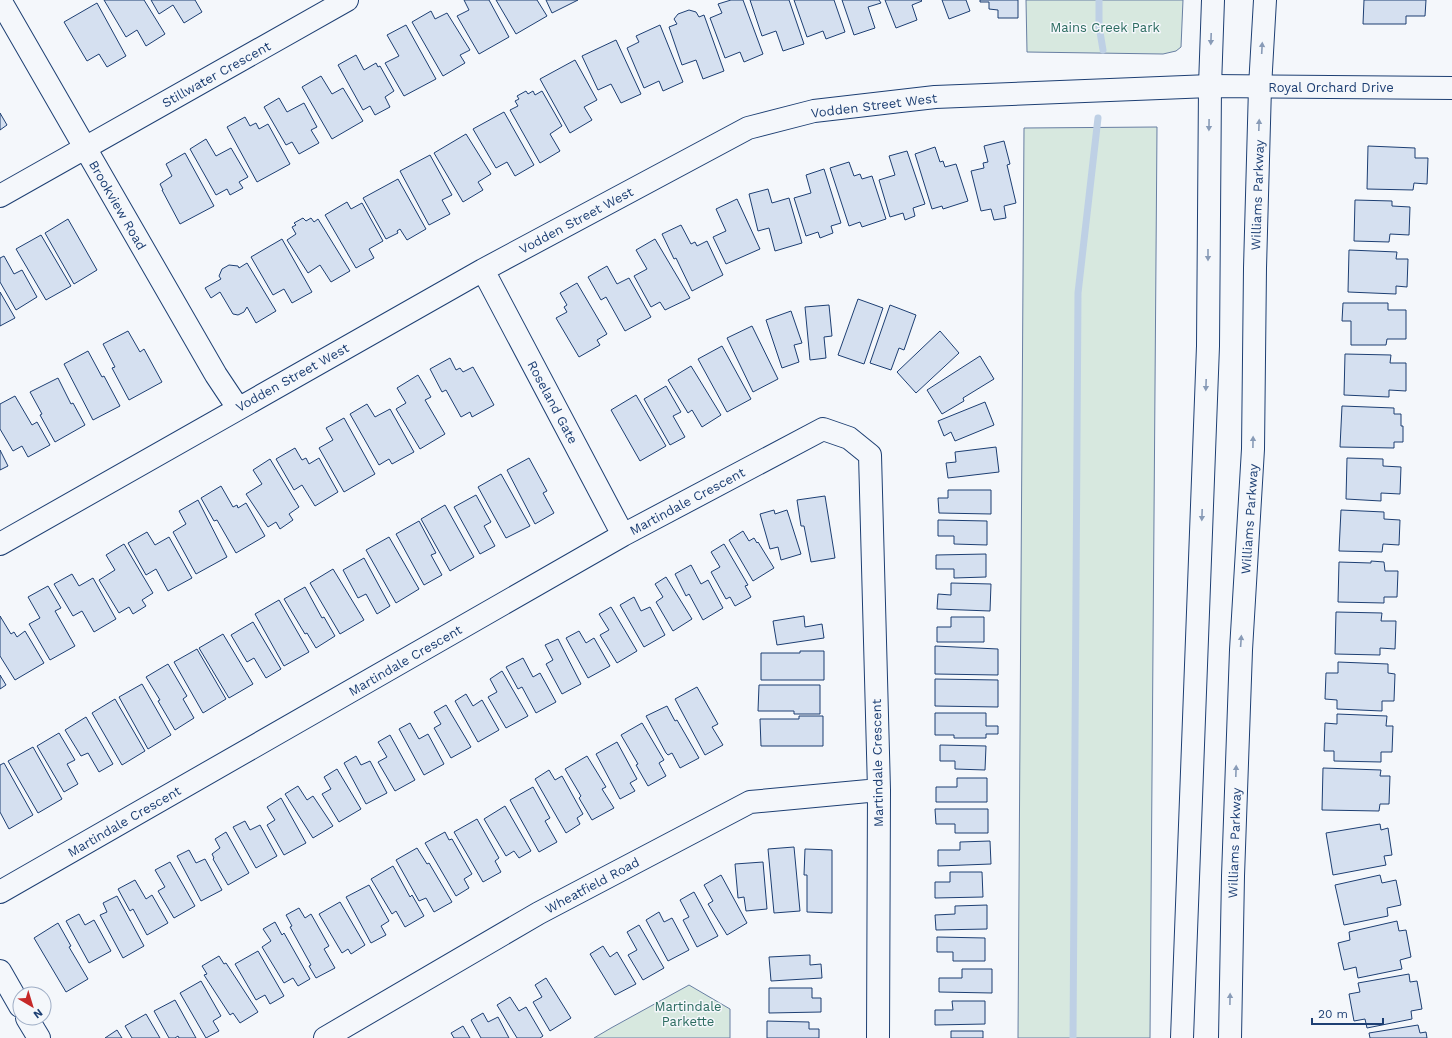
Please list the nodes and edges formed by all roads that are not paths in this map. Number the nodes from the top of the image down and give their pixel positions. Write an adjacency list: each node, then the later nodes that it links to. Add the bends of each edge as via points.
1 (0, 0): 8 (street, Brookview Road)
2 (347, 0): 8 (street, Stillwater Crescent)
3 (1213, 0): 5 (street, one-way to 5)
4 (1265, 0): 6 (street, Williams Parkway, one-way to 4)
5 (1210, 86): 6 (street, Royal Orchard Drive); 10 (street, Vodden Street West, via 935,97 814,110 748,128); 22 (street, one-way to 22, via 1207,354)
6 (1260, 87): 7 (street, Royal Orchard Drive); 23 (street, Williams Parkway, one-way to 6, via 1241,650 1253,449)
7 (1452, 88)
8 (85, 147): 9 (street, Stillwater Crescent); 11 (street, Brookview Road, via 216,375)
9 (0, 196)
10 (483, 270): 11 (street, Vodden Street West); 12 (street, Roseland Gate)
11 (238, 408): 13 (street, Vodden Street West)
12 (623, 535): 14 (street, Martindale Crescent, via 822,429 850,438 870,455); 15 (street, Martindale Crescent)
13 (0, 544)
14 (879, 790): 20 (street, Wheatfield Road, via 750,802 539,913); 21 (street, Martindale Crescent)
15 (0, 892)
16 (0, 971): 17 (street)
17 (12, 992)
18 (32, 1026): 19 (street)
19 (39, 1038)
20 (324, 1038)
21 (878, 1038)
22 (1182, 1038)
23 (1230, 1038)

